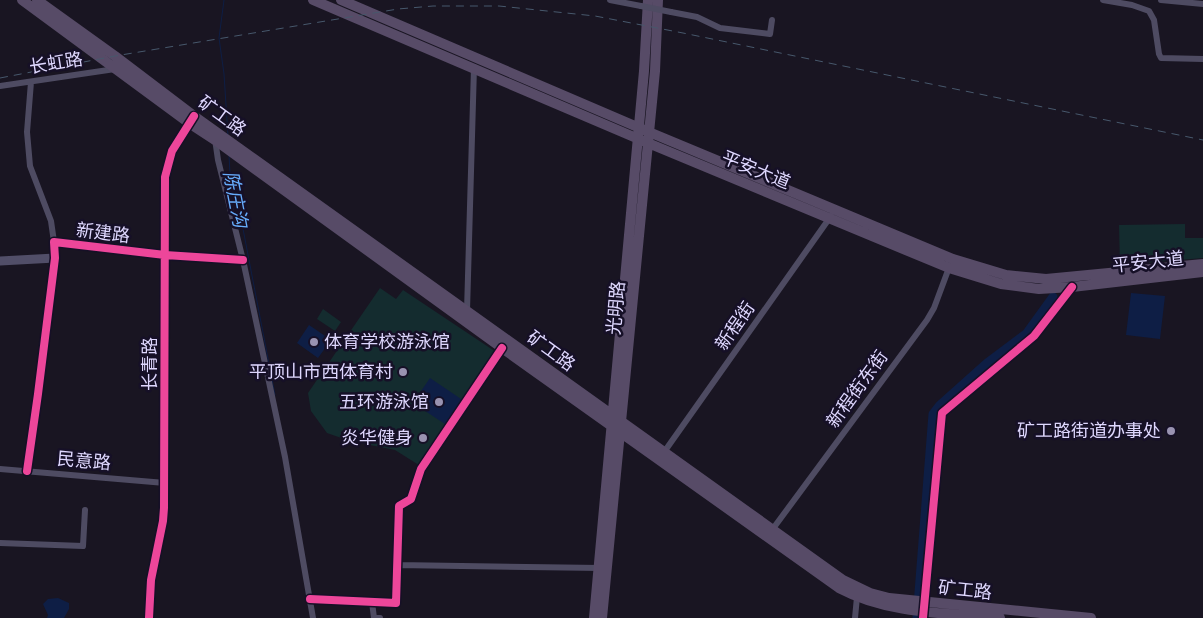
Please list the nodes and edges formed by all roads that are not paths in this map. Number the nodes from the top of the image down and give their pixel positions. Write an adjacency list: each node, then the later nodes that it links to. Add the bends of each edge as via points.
1 (22, 0): 14 (main road, 矿工路)
2 (37, 0): 17 (main road, 矿工路, via 116,56)
3 (313, 0): 13 (main road, 平安大道)
4 (341, 0): 13 (main road, 平安大道)
5 (610, 0): 9 (street)
6 (658, 0): 20 (main road, 光明路)
7 (1103, 0): 12 (street, via 1149,11 1154,20 1161,58)
8 (1161, 0): 10 (street)
9 (644, 3): 11 (street, bridge, via 697,17 720,28 770,34); 18 (main road, 光明路, via 644,71)
10 (1203, 4)
11 (772, 20)
12 (1203, 59)
13 (474, 62): 18 (main road, 平安大道); 32 (street)
14 (116, 69): 15 (street, 长虹路); 17 (main road, 矿工路)
15 (30, 82): 16 (street, 长虹路); 23 (street, via 27,125 30,166 50,221)
16 (0, 86)
17 (192, 120): 19 (main road, 矿工路); 24 (street, 长青路, via 172,151 165,177)
18 (638, 133): 20 (main road, 平安大道); 34 (main road, 光明路)
19 (217, 137): 21 (main road, 矿工路); 26 (street, via 218,160)
20 (649, 138): 22 (main road, 平安大道); 35 (main road, 光明路)
21 (236, 151): 32 (main road, 矿工路); 33 (main road, 矿工路)
22 (832, 214): 28 (main road, 平安大道); 38 (street, 新程街)
23 (54, 242): 24 (street, 新建路); 25 (street, 新建路)
24 (165, 255): 26 (street); 41 (street, 长青路)
25 (54, 258): 27 (street); 40 (street)
26 (243, 260): 48 (street, via 285,458)
27 (0, 261)
28 (951, 263): 29 (main road, 平安大道, via 1006,275 1046,279); 31 (main road, 平安大道, via 989,281 1015,287); 43 (street, 新程街东街, via 927,320)
29 (1203, 264)
30 (1203, 272): 31 (main road, 平安大道)
31 (1072, 287): 51 (street, via 1034,336 942,414)
32 (467, 311): 34 (main road, 矿工路)
33 (502, 348): 36 (main road, 矿工路); 45 (street, via 422,470 411,499 399,506)
34 (612, 414): 35 (main road, 矿工路); 36 (main road, 光明路)
35 (622, 421): 37 (main road, 光明路); 38 (main road, 矿工路)
36 (611, 426): 37 (main road, 矿工路); 46 (main road, 光明路)
37 (621, 432): 38 (main road, 矿工路); 46 (main road, 光明路)
38 (661, 456): 43 (main road, 矿工路); 47 (main road, 矿工路, via 826,580)
39 (0, 469): 40 (street, 民意路)
40 (27, 471): 41 (street, 民意路)
41 (165, 483): 52 (street, 长青路, via 163,521 151,580)
42 (85, 510): 44 (street, via 83,546)
43 (772, 530): 50 (main road, 矿工路, via 851,585)
44 (0, 543)
45 (397, 565): 46 (street); 49 (street, via 396,603)
46 (602, 568): 55 (main road, 光明路); 56 (main road, 光明路)
47 (857, 597): 50 (main road, 矿工路, via 888,607); 57 (street)
48 (310, 599): 49 (street); 53 (street)
49 (372, 602): 54 (street, via 374,618)
50 (908, 607): 51 (main road, 矿工路)
51 (923, 610): 58 (main road, 矿工路); 59 (main road, 矿工路)
52 (150, 618)
53 (313, 618)
54 (380, 618)
55 (594, 618)
56 (602, 618)
57 (855, 618)
58 (1000, 618)
59 (1091, 618)

